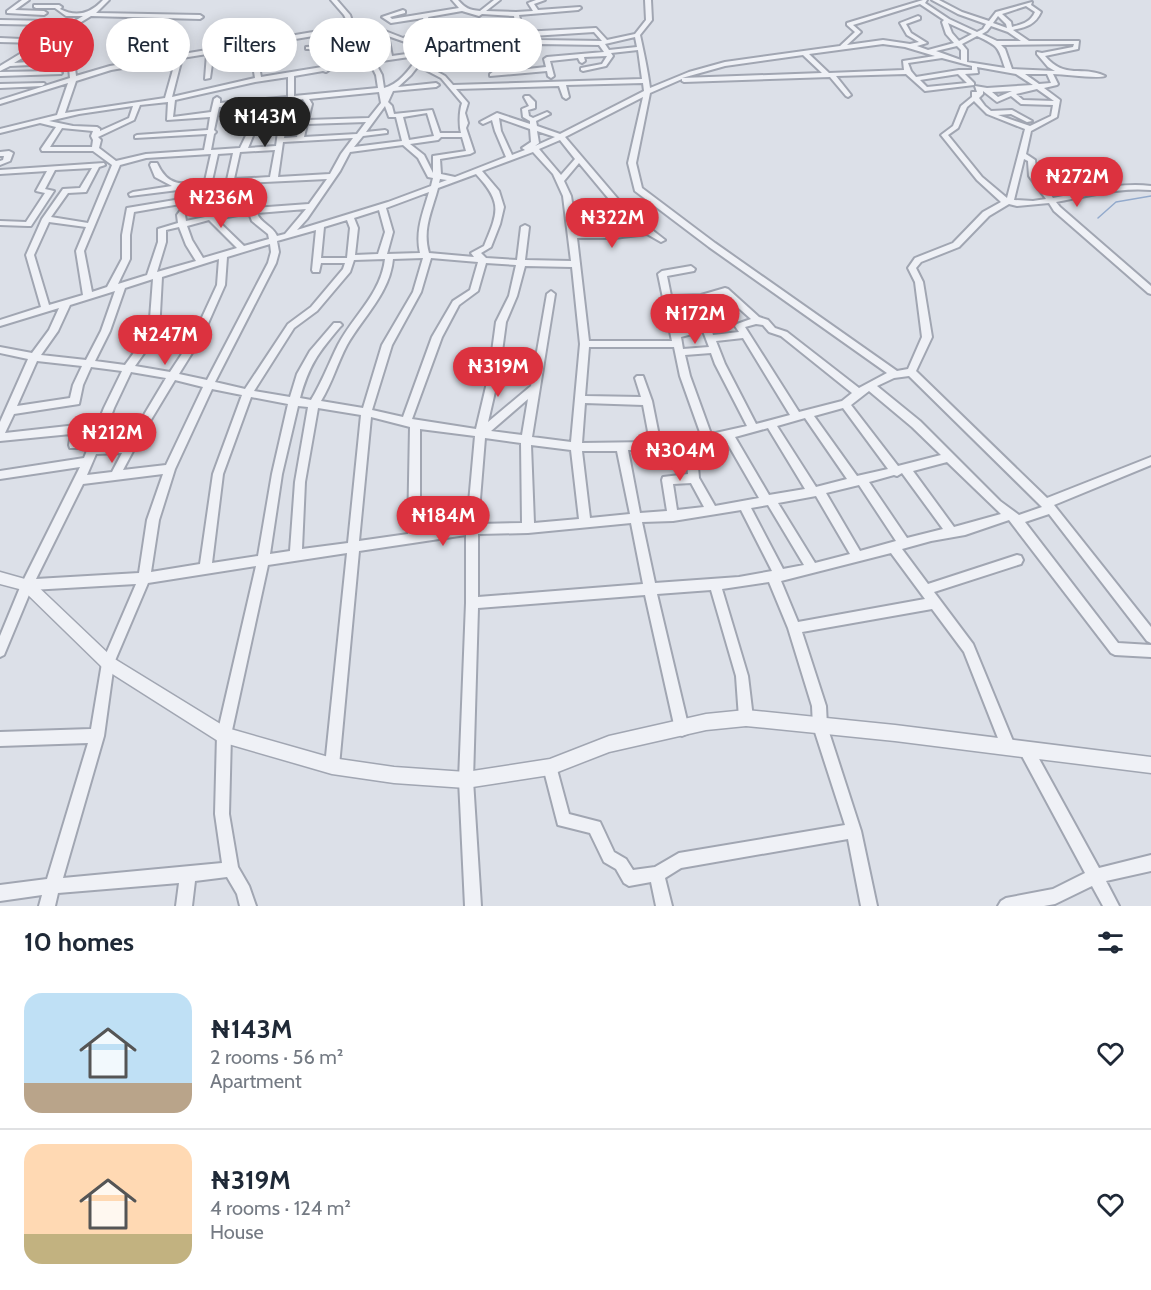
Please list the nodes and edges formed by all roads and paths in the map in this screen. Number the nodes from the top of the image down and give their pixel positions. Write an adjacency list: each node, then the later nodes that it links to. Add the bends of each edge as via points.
1 (26, 0): 15 (street)
2 (42, 0): 12 (street)
3 (106, 0): 23 (street)
4 (334, 0): 27 (street)
5 (455, 0): 14 (street)
6 (497, 0): 19 (street)
7 (542, 0): 18 (street, via 531,3)
8 (648, 0): 40 (street, via 649,20)
9 (928, 0): 11 (street)
10 (934, 0): 35 (street)
11 (921, 2): 32 (street); 50 (street, via 849,24 858,33)
12 (36, 6): 16 (street); 21 (street, via 59,8)
13 (578, 8): 18 (street)
14 (463, 9): 19 (street); 24 (street)
15 (9, 12): 16 (street); 31 (street)
16 (29, 12): 21 (street)
17 (403, 12): 24 (street, via 385,17 391,21)
18 (536, 12): 22 (street)
19 (480, 13): 22 (street); 28 (street)
20 (998, 13): 35 (street); 36 (street, via 1009,22); 36 (street, via 1028,3 1038,12 1030,25)
21 (66, 14): 23 (street)
22 (516, 14): 29 (street)
23 (88, 15): 25 (street); 26 (street)
24 (425, 16)
25 (200, 17)
26 (83, 18)
27 (348, 18)
28 (477, 18)
29 (517, 18)
30 (918, 18): 49 (street, via 903,23 909,34 924,43)
31 (0, 20): 33 (street)
32 (947, 20): 39 (street); 44 (street, via 949,34)
33 (18, 21)
34 (574, 24): 37 (street)
35 (990, 24): 36 (street); 39 (street)
36 (1011, 30): 45 (street)
37 (577, 31): 38 (street); 43 (street, via 596,30)
38 (542, 33)
39 (974, 34): 44 (street); 48 (street)
40 (638, 35): 43 (street); 51 (street)
41 (0, 40): 42 (street)
42 (18, 41)
43 (602, 41): 46 (street); 53 (street)
44 (958, 42): 55 (street, via 930,51); 64 (street, via 964,50)
45 (1028, 42): 48 (street); 56 (street); 56 (street, via 1077,42 1076,48)
46 (542, 43)
47 (891, 43): 49 (street); 50 (street); 61 (street, via 906,58)
48 (996, 43): 71 (street)
49 (911, 46): 55 (street)
50 (842, 47): 54 (street)
51 (640, 48): 53 (street); 97 (street)
52 (542, 51): 60 (street)
53 (608, 53): 57 (street); 68 (street, via 604,65)
54 (804, 53): 58 (street); 88 (street)
55 (937, 55): 61 (street); 64 (street)
56 (1041, 55): 72 (street)
57 (581, 56): 60 (street); 68 (street)
58 (782, 56): 62 (street); 96 (street, via 725,64)
59 (18, 59): 63 (street)
60 (547, 59): 67 (street)
61 (905, 62): 82 (street)
62 (788, 63)
63 (8, 65): 65 (street); 93 (street, via 76,58)
64 (965, 67): 71 (street); 89 (street); 103 (street)
65 (0, 69)
66 (106, 69): 93 (street)
67 (549, 69): 70 (street); 102 (street)
68 (583, 69): 99 (street)
69 (795, 69): 90 (street)
70 (542, 70)
71 (1014, 71): 85 (street); 108 (street)
72 (1061, 71): 85 (street); 91 (street)
73 (176, 72): 121 (street)
74 (208, 72): 92 (street)
75 (257, 72): 95 (street)
76 (312, 72): 86 (street)
77 (377, 72): 112 (street)
78 (410, 72): 109 (street)
79 (434, 72): 105 (street)
80 (496, 72): 87 (street)
81 (518, 72): 87 (street)
82 (908, 72): 88 (street); 94 (street)
83 (58, 73): 84 (street)
84 (0, 74)
85 (1050, 74): 108 (street, via 1056,83)
86 (291, 75): 95 (street); 122 (street)
87 (492, 75): 106 (street)
88 (830, 75): 90 (street); 116 (street)
89 (936, 75): 94 (street); 107 (street)
90 (801, 76): 96 (street)
91 (1102, 76)
92 (207, 78)
93 (73, 79): 98 (street); 136 (street)
94 (915, 79): 107 (street, via 925,89)
95 (258, 80): 115 (street)
96 (672, 80): 113 (street)
97 (647, 81): 99 (street); 113 (street)
98 (62, 82): 104 (street); 123 (street)
99 (586, 83): 100 (street)
100 (562, 84): 102 (street); 119 (street)
101 (436, 85): 109 (street)
102 (552, 85): 106 (street)
103 (969, 85): 107 (street); 110 (street); 120 (street)
104 (0, 86)
105 (450, 87): 106 (street); 150 (street, via 465,103)
106 (480, 87)
107 (950, 87)
108 (1042, 88): 111 (street); 126 (street)
109 (391, 89): 112 (street); 125 (street)
110 (984, 89): 111 (street); 114 (street, via 997,100); 120 (street)
111 (1022, 89): 114 (street)
112 (381, 90): 117 (street); 125 (street)
113 (647, 92): 153 (street); 243 (street, via 632,163 638,189)
114 (1013, 93): 124 (street)
115 (203, 94): 121 (street); 128 (street, via 217,94)
116 (848, 95)
117 (304, 96): 122 (street); 139 (street, via 309,104)
118 (527, 97): 142 (street, via 532,107 525,109 526,117)
119 (566, 97)
120 (975, 98): 130 (street); 190 (street, via 964,106 956,127 944,135 982,181)
121 (170, 100): 127 (street); 131 (street, via 169,118)
122 (292, 101): 128 (street); 133 (street)
123 (0, 102)
124 (1020, 102): 126 (street); 129 (street, via 1019,106 1011,107)
125 (384, 103): 134 (street); 137 (street)
126 (1057, 103): 144 (street, via 1052,120)
127 (137, 104): 136 (street); 151 (street, via 132,119)
128 (217, 105): 131 (street)
129 (1012, 112): 130 (street); 144 (street)
130 (990, 113): 144 (street)
131 (215, 114): 146 (street)
132 (547, 114): 142 (street)
133 (291, 115)
134 (395, 115): 137 (street); 149 (street, via 430,111); 155 (street)
135 (495, 116): 140 (street); 142 (street); 164 (street)
136 (60, 117): 138 (street)
137 (370, 119): 139 (street); 148 (street)
138 (41, 122): 143 (street); 145 (street)
139 (305, 122): 141 (street); 154 (street)
140 (483, 122)
141 (283, 123): 156 (street); 159 (street, via 257,121)
142 (533, 123): 153 (street); 164 (street, via 535,143)
143 (60, 126): 151 (street, via 97,129); 157 (street, via 45,149)
144 (1033, 126): 163 (street)
145 (0, 131)
146 (213, 132): 152 (street); 161 (street)
147 (385, 132): 148 (street)
148 (361, 135): 154 (street); 160 (street)
149 (437, 135): 150 (street); 155 (street, via 438,138)
150 (465, 135): 177 (street, via 470,152 436,158)
151 (94, 136): 157 (street)
152 (137, 136)
153 (561, 137): 158 (street); 165 (street)
154 (300, 140): 156 (street)
155 (406, 142): 160 (street); 177 (street)
156 (278, 144): 159 (street); 178 (street)
157 (95, 149): 167 (street)
158 (536, 149): 172 (street); 173 (street)
159 (240, 150): 161 (street); 180 (street)
160 (348, 150): 176 (street)
161 (211, 151): 167 (street, via 146,156); 183 (street)
162 (0, 154): 166 (street, via 9,153)
163 (1021, 155): 189 (street, via 1031,160 1033,176); 190 (street, via 1011,199)
164 (510, 158): 173 (street)
165 (582, 161): 170 (street); 203 (street, via 626,214)
166 (3, 162): 175 (street)
167 (116, 164): 168 (street); 200 (street)
168 (97, 165): 171 (street); 197 (street, via 83,190 66,191)
169 (154, 165): 184 (street, via 158,175)
170 (573, 166): 172 (street); 182 (street)
171 (52, 169): 175 (street); 198 (street, via 40,190 50,190 28,224)
172 (554, 170): 182 (street)
173 (482, 171): 179 (street); 213 (street, via 501,203 487,247 475,253)
174 (0, 172): 175 (street)
175 (10, 172)
176 (332, 176): 178 (street); 191 (street)
177 (436, 177): 179 (street); 185 (street)
178 (274, 178): 181 (street)
179 (461, 179): 185 (street)
180 (230, 181): 181 (street); 183 (street)
181 (240, 181): 194 (street)
182 (560, 181): 204 (street, via 567,196)
183 (208, 183): 184 (street)
184 (180, 187): 187 (street); 188 (street)
185 (437, 188): 192 (street); 209 (street, via 419,241)
186 (1151, 188): 189 (street, via 1131,186)
187 (133, 194)
188 (192, 200): 196 (street); 199 (street, via 181,215); 221 (street, via 130,210 126,259)
189 (1049, 200): 190 (street); 222 (street)
190 (1006, 201): 242 (street, via 986,214 956,245 918,260 912,268 919,282 927,337)
191 (310, 206): 193 (street); 205 (street)
192 (382, 207): 195 (street); 211 (street, via 391,228)
193 (252, 211): 194 (street); 206 (street, via 255,219 272,233)
194 (235, 212): 196 (street)
195 (350, 217): 201 (street); 212 (street, via 354,228)
196 (208, 218): 199 (street); 208 (street)
197 (46, 219): 200 (street); 228 (street, via 30,255)
198 (0, 223)
199 (182, 224): 215 (street, via 184,236); 220 (street, via 162,229)
200 (90, 225): 224 (street, via 80,251)
201 (320, 226): 205 (street); 214 (street)
202 (525, 227): 216 (street)
203 (650, 231): 204 (street); 207 (street)
204 (573, 236): 217 (street)
205 (286, 237): 206 (street)
206 (273, 240): 208 (street); 246 (street, via 272,263)
207 (661, 240)
208 (243, 250): 210 (street)
209 (427, 255): 211 (street); 213 (street); 257 (street, via 417,292 387,345)
210 (223, 256): 215 (street); 244 (street, via 221,285)
211 (385, 256): 212 (street); 254 (street, via 388,268 377,295 343,344)
212 (351, 259): 214 (street); 249 (street, via 342,277 322,300 291,326)
213 (483, 259): 216 (street); 259 (street, via 474,291 456,303 437,337)
214 (317, 260): 219 (street)
215 (201, 262): 220 (street)
216 (521, 262): 217 (street); 262 (street, via 513,296 501,322)
217 (576, 264): 235 (street)
218 (691, 269): 226 (street, via 662,274)
219 (316, 270)
220 (155, 276): 221 (street); 241 (street, via 154,332)
221 (116, 287): 224 (street); 240 (street, via 103,338)
222 (1151, 291)
223 (552, 294): 247 (street)
224 (88, 296): 227 (street)
225 (701, 298): 226 (street); 229 (street, via 725,291); 232 (street, via 711,324)
226 (668, 299): 236 (street)
227 (66, 303): 228 (street); 239 (street, via 53,331)
228 (46, 309): 230 (street)
229 (758, 320): 233 (street, via 740,326); 250 (street, via 784,334)
230 (0, 323)
231 (337, 325): 253 (street, via 302,374)
232 (706, 327): 234 (street); 236 (street)
233 (745, 335): 234 (street); 258 (street)
234 (710, 338): 238 (street)
235 (585, 344): 236 (street); 251 (street)
236 (678, 344): 238 (street); 265 (street)
237 (0, 350): 239 (street)
238 (715, 350): 261 (street)
239 (34, 357): 240 (street); 256 (street)
240 (86, 363): 241 (street); 256 (street, via 75,401)
241 (128, 368): 244 (street); 273 (street)
242 (910, 372): 243 (street); 287 (street)
243 (893, 373): 248 (street)
244 (174, 376): 246 (street); 272 (street)
245 (640, 378): 252 (street)
246 (209, 385): 249 (street); 277 (street)
247 (536, 387): 262 (street); 267 (street)
248 (871, 387): 250 (street); 274 (street)
249 (248, 392): 253 (street); 303 (street, via 218,474)
250 (859, 393): 255 (street)
251 (581, 399): 252 (street); 270 (street)
252 (647, 401): 269 (street)
253 (294, 402): 254 (street); 301 (street)
254 (314, 403): 257 (street); 299 (street, via 300,482)
255 (845, 405): 258 (street); 278 (street)
256 (9, 411): 263 (street)
257 (366, 413): 259 (street); 298 (street)
258 (802, 415): 260 (street); 283 (street)
259 (410, 423): 262 (street); 296 (street)
260 (771, 424): 261 (street); 284 (street)
261 (754, 429): 264 (street)
262 (480, 434): 267 (street); 294 (street)
263 (0, 435): 268 (street, via 77,429)
264 (729, 435): 265 (street); 285 (street)
265 (707, 438): 266 (street)
266 (690, 441): 269 (street); 281 (street)
267 (526, 442): 270 (street); 293 (street)
268 (74, 444)
269 (656, 446): 271 (street)
270 (576, 447): 271 (street); 292 (street)
271 (622, 448): 291 (street)
272 (129, 449): 273 (street); 280 (street)
273 (93, 450): 276 (street)
274 (950, 458): 278 (street); 290 (street)
275 (1151, 461): 287 (street)
276 (88, 462): 279 (street); 282 (street)
277 (170, 469): 280 (street); 307 (street, via 153,520)
278 (901, 471): 283 (street); 295 (street)
279 (0, 475)
280 (115, 476): 282 (street)
281 (694, 478): 288 (street); 289 (street, via 667,480)
282 (78, 480): 309 (street)
283 (859, 482): 284 (street); 297 (street)
284 (816, 491): 285 (street); 300 (street)
285 (768, 500): 286 (street); 304 (street)
286 (744, 506): 288 (street); 305 (street)
287 (1048, 506): 290 (street); 315 (street)
288 (712, 511): 289 (street)
289 (673, 516): 291 (street)
290 (1014, 518): 295 (street); 317 (street, via 1115,649)
291 (635, 519): 292 (street); 310 (street)
292 (585, 524): 293 (street)
293 (528, 528): 294 (street)
294 (472, 529): 296 (street); 312 (street)
295 (951, 532): 297 (street)
296 (414, 536): 298 (street)
297 (898, 545): 300 (street); 311 (street)
298 (355, 546): 299 (street); 328 (street)
299 (296, 553): 301 (street)
300 (857, 556): 304 (street)
301 (263, 560): 303 (street); 322 (street)
302 (1017, 560): 311 (street)
303 (206, 567): 307 (street)
304 (812, 569): 305 (street)
305 (777, 576): 308 (street); 314 (street)
306 (0, 578): 309 (street)
307 (144, 578): 309 (street); 318 (street)
308 (715, 584): 310 (street); 319 (street, via 742,676)
309 (27, 585): 316 (street); 318 (street)
310 (650, 589): 312 (street); 321 (street)
311 (924, 590): 313 (street)
312 (472, 603): 330 (street)
313 (934, 603): 314 (street); 325 (street, via 969,648)
314 (794, 628): 320 (street, via 819,706)
315 (1151, 637)
316 (0, 651)
317 (1151, 651)
318 (108, 663): 322 (street); 323 (street)
319 (746, 718): 320 (street); 321 (street)
320 (820, 726): 325 (street); 331 (street)
321 (682, 729): 329 (street, via 609,744)
322 (224, 735): 328 (street); 333 (street, via 222,814)
323 (97, 736): 324 (street); 337 (street)
324 (0, 739)
325 (1008, 746): 326 (street)
326 (1027, 751): 327 (street); 336 (street)
327 (1151, 765)
328 (332, 766): 330 (street)
329 (550, 767): 330 (street); 334 (street, via 563,820 595,827 609,856 621,864 629,878)
330 (466, 780): 343 (street)
331 (854, 831): 334 (street, via 693,857); 345 (street)
332 (1151, 863): 336 (street)
333 (231, 870): 335 (street); 342 (street)
334 (657, 874): 344 (street)
335 (189, 876): 337 (street); 341 (street)
336 (1093, 877): 339 (street); 347 (street)
337 (53, 885): 338 (street); 340 (street)
338 (0, 893)
339 (1038, 903): 346 (street)
340 (47, 906)
341 (184, 906)
342 (248, 906)
343 (472, 906)
344 (664, 906)
345 (869, 906)
346 (1006, 906)
347 (1111, 906)

